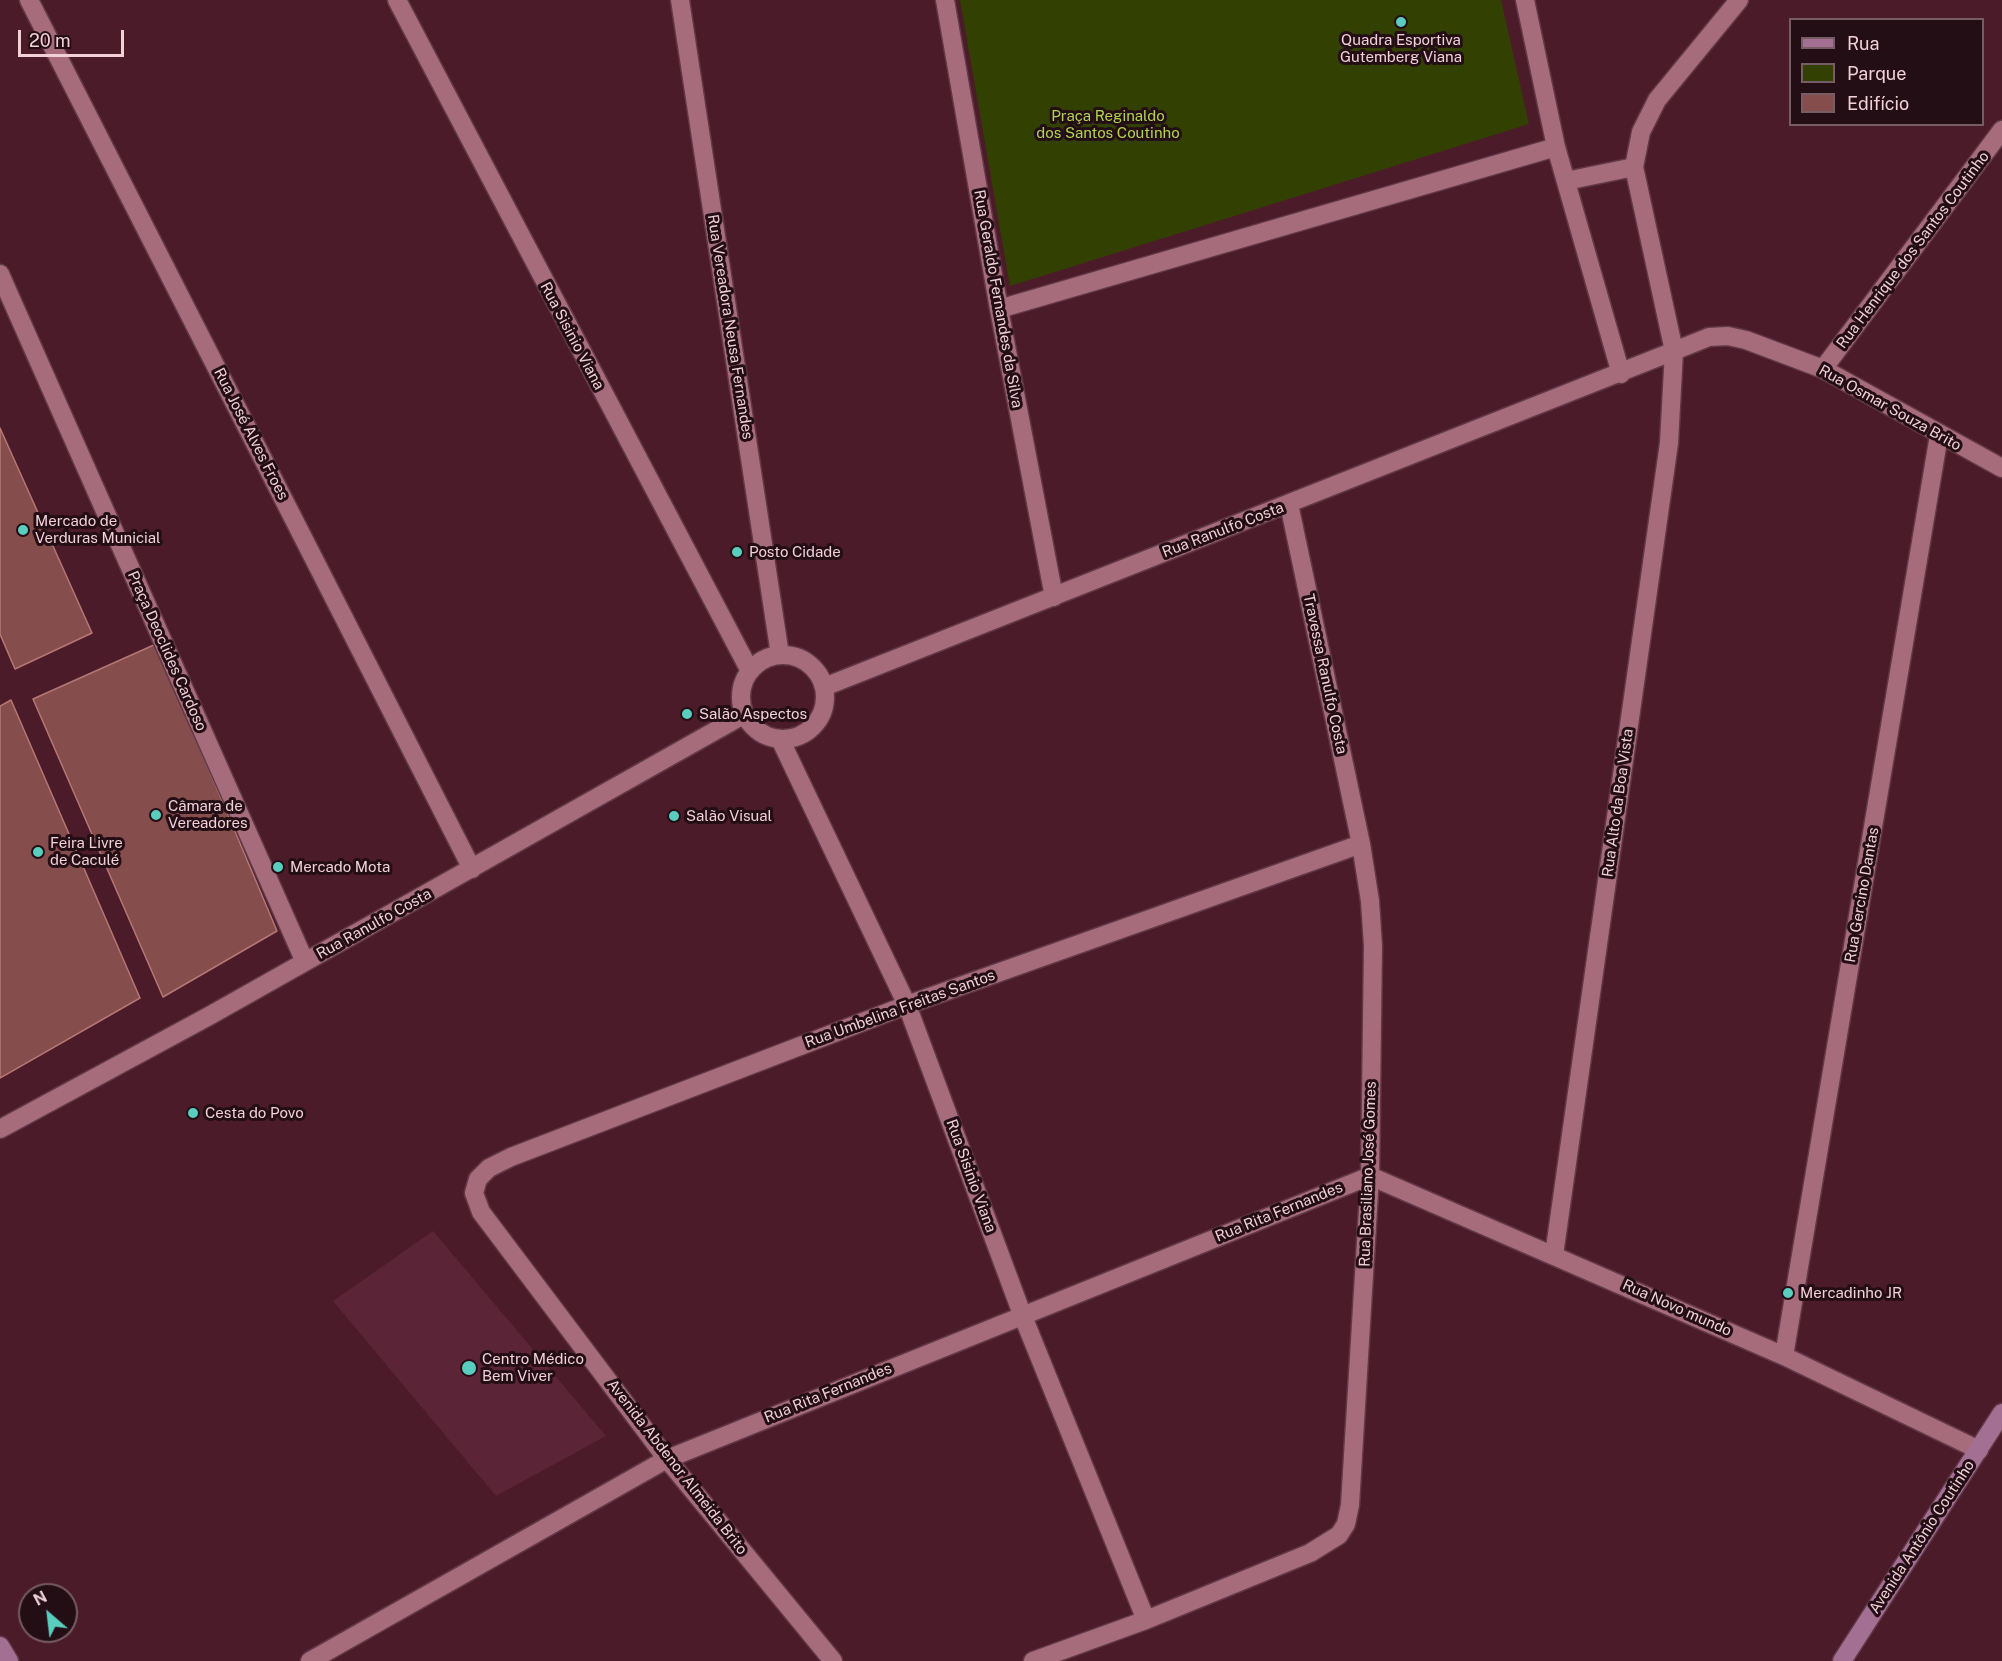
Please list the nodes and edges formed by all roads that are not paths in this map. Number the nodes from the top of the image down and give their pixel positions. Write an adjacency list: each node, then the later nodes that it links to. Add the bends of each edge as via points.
1 (29, 0): 26 (street, Rua José Alves Froes)
2 (397, 0): 21 (street, Rua Sisinio Viana)
3 (680, 0): 20 (street, Rua Vereadora Neusa Fernandes)
4 (945, 0): 12 (street, Rua Geraldo Fernandes da Silva)
5 (1525, 0): 8 (street)
6 (1739, 0): 9 (street, via 1657,100 1641,132)
7 (2002, 130): 14 (street, Rua Henrique dos Santos Coutinho)
8 (1556, 147): 10 (street); 12 (street)
9 (1634, 167): 10 (street); 13 (street, Rua Alto da Boa Vista)
10 (1566, 182): 15 (street)
11 (0, 274): 27 (street, Praça Deoclides Cardoso)
12 (999, 309): 19 (street, Rua Geraldo Fernandes da Silva)
13 (1674, 351): 14 (street, Rua Osmar Souza Brito, via 1709,337 1728,336); 15 (street, Rua Osmar Souza Brito); 32 (street, Rua Alto da Boa Vista, via 1669,443)
14 (1823, 369): 16 (street, Rua Osmar Souza Brito)
15 (1621, 374): 18 (street, Rua Ranulfo Costa)
16 (1939, 435): 17 (street, Rua Osmar Souza Brito); 34 (street, Rua Gercino Dantas)
17 (2002, 468)
18 (1289, 504): 19 (street, Rua Ranulfo Costa); 25 (street, Travessa Ranulfo Costa)
19 (1054, 597): 22 (street, Rua Ranulfo Costa)
20 (780, 655): 21 (street, via 758,663); 22 (street, via 813,666)
21 (750, 671): 23 (street, via 741,693)
22 (824, 687): 24 (street, via 824,706 816,723 801,734)
23 (745, 714): 24 (street, via 759,732); 26 (street, Rua Ranulfo Costa)
24 (780, 739): 28 (street, Rua Sisinio Viana)
25 (1361, 844): 28 (street, Rua Umbelina Freitas Santos); 30 (street, Rua Brasiliano José Gomes, via 1373,946)
26 (472, 869): 27 (street, Rua Ranulfo Costa)
27 (305, 962): 29 (street, Rua Ranulfo Costa)
28 (907, 1005): 31 (street, Rua Umbelina Freitas Santos, via 511,1157 489,1168 478,1179 474,1193); 33 (street, Rua Sisinio Viana)
29 (0, 1129)
30 (1370, 1176): 32 (street, Rua Novo mundo); 33 (street, Rua Rita Fernandes); 38 (street, Rua Brasiliano José Gomes, via 1346,1524 1328,1544)
31 (481, 1212): 37 (street, Avenida Abdenor Almeida Brito)
32 (1554, 1255): 34 (street, Rua Novo mundo)
33 (1022, 1314): 37 (street, Rua Rita Fernandes); 38 (street, Rua Sisinio Viana)
34 (1784, 1356): 36 (street, Rua Novo mundo)
35 (2002, 1413): 36 (main road, Avenida Antônio Coutinho)
36 (1979, 1450): 44 (main road, Avenida Antônio Coutinho)
37 (668, 1459): 41 (street, Rua Rita Fernandes); 42 (street, Avenida Abdenor Almeida Brito)
38 (1146, 1620): 43 (street, Rua Brasiliano José Gomes)
39 (0, 1646): 40 (main road)
40 (9, 1661)
41 (310, 1661)
42 (833, 1661)
43 (1033, 1661)
44 (1842, 1661)

